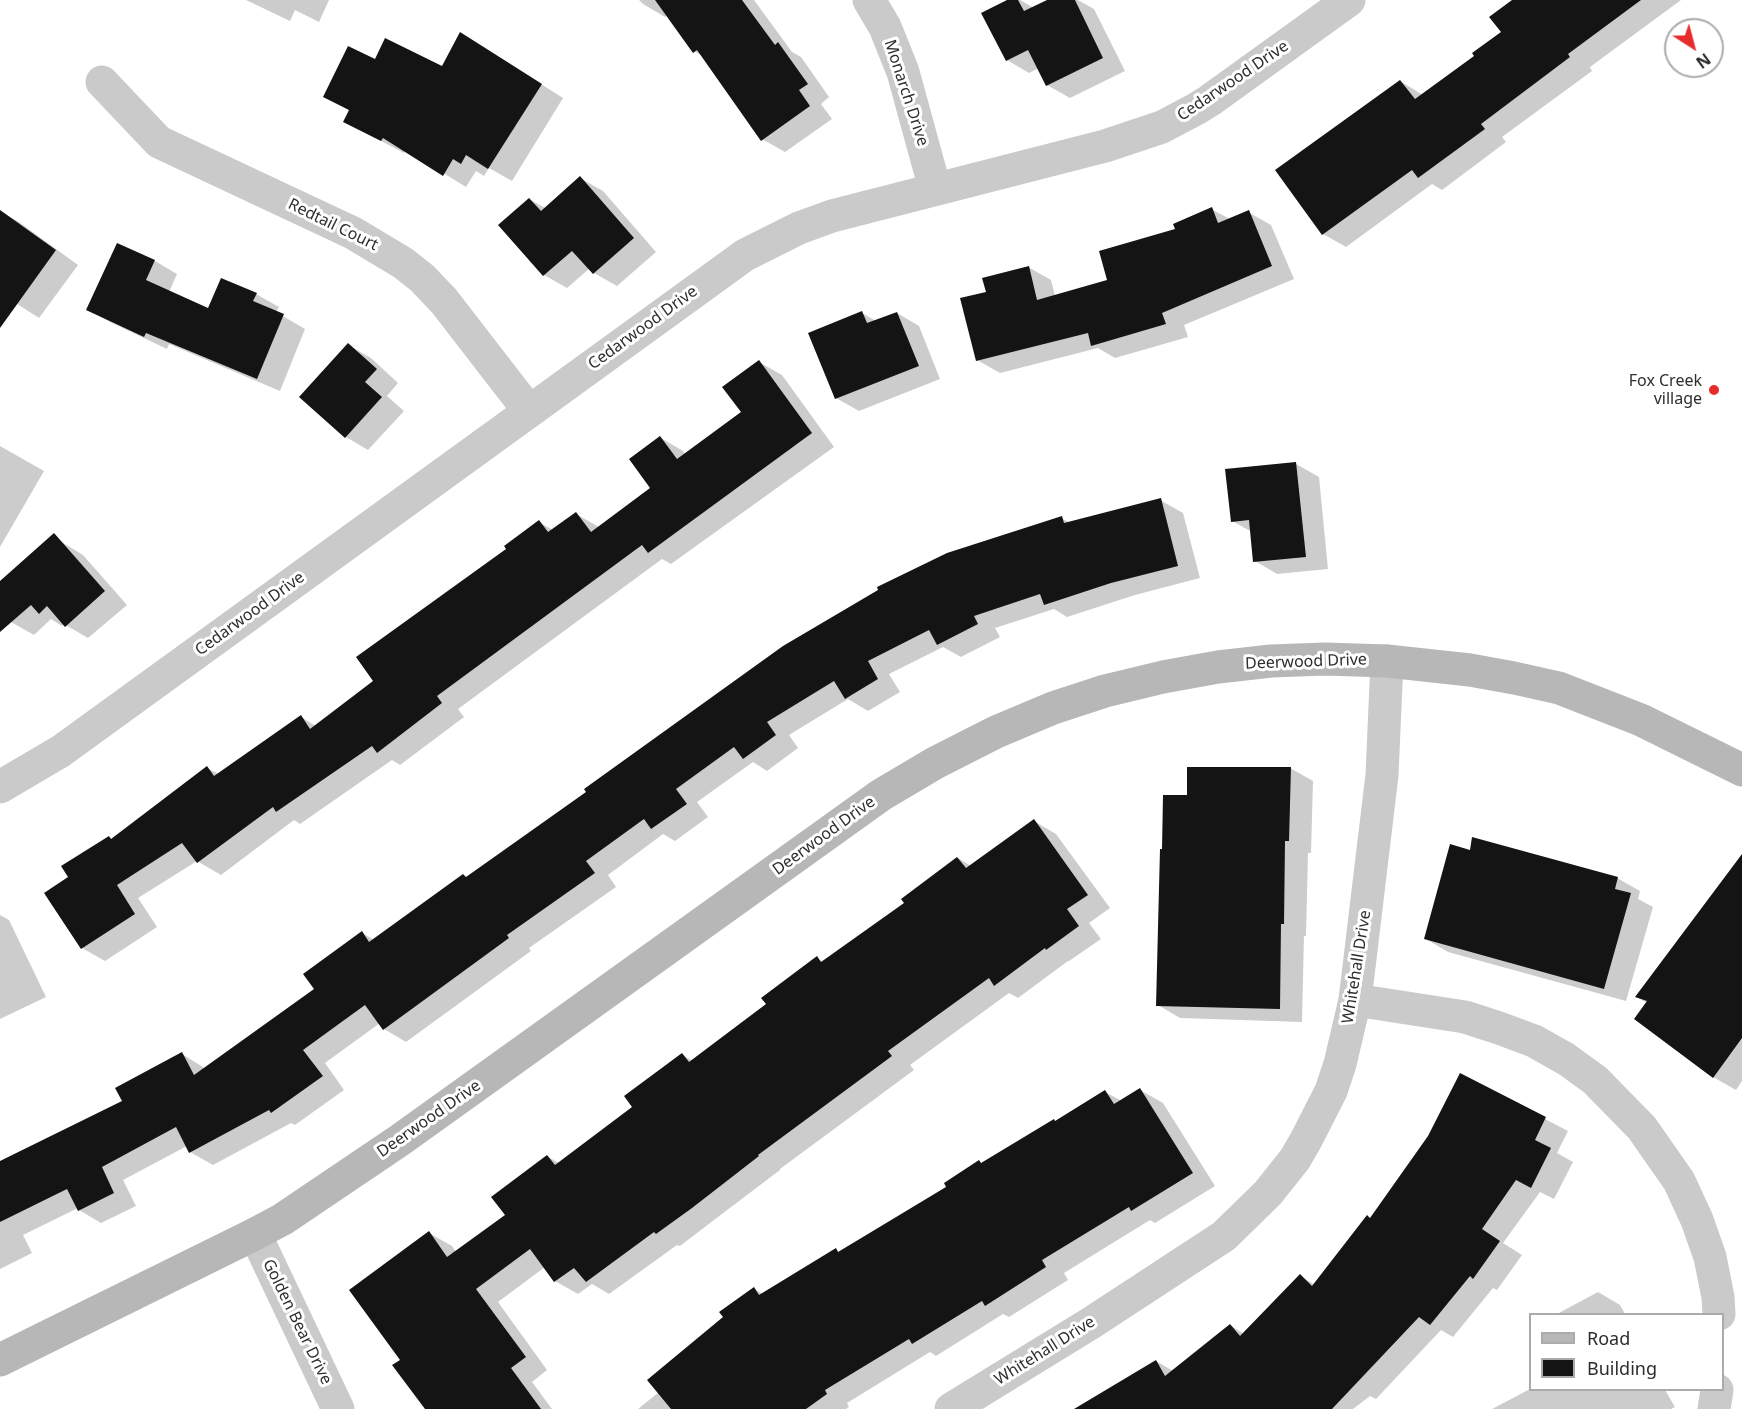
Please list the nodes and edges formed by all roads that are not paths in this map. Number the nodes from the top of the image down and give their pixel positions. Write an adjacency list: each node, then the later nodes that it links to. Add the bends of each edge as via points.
1 (868, 0): 4 (street, Monarch Drive, via 885,27 903,72)
2 (1349, 0): 4 (street, Cedarwood Drive, via 1209,101 1162,127 1105,146)
3 (102, 82): 5 (street, Redtail Court, via 159,142 353,233 403,263 444,301)
4 (935, 189): 5 (street, Cedarwood Drive, via 832,216 768,242 734,262)
5 (529, 411): 8 (street, Cedarwood Drive, via 61,751)
6 (1387, 660): 7 (street, Deerwood Drive, via 1470,670 1559,688 1641,720); 9 (street, Whitehall Drive, via 1382,775); 10 (street, Deerwood Drive, via 1271,661 1163,677 1104,691 996,732 881,795 391,1146)
7 (1742, 770)
8 (0, 787)
9 (1355, 1000): 11 (street, via 1465,1017 1499,1028 1534,1041 1595,1080 1642,1128 1679,1181 1710,1257); 15 (street, Whitehall Drive, via 1340,1064 1319,1118 1295,1159 1252,1209 1204,1250)
10 (255, 1234): 12 (street, Deerwood Drive); 14 (street, Golden Bear Drive)
11 (1719, 1313)
12 (0, 1360)
13 (1717, 1391): 16 (street)
14 (338, 1409)
15 (951, 1409)
16 (1714, 1409)

